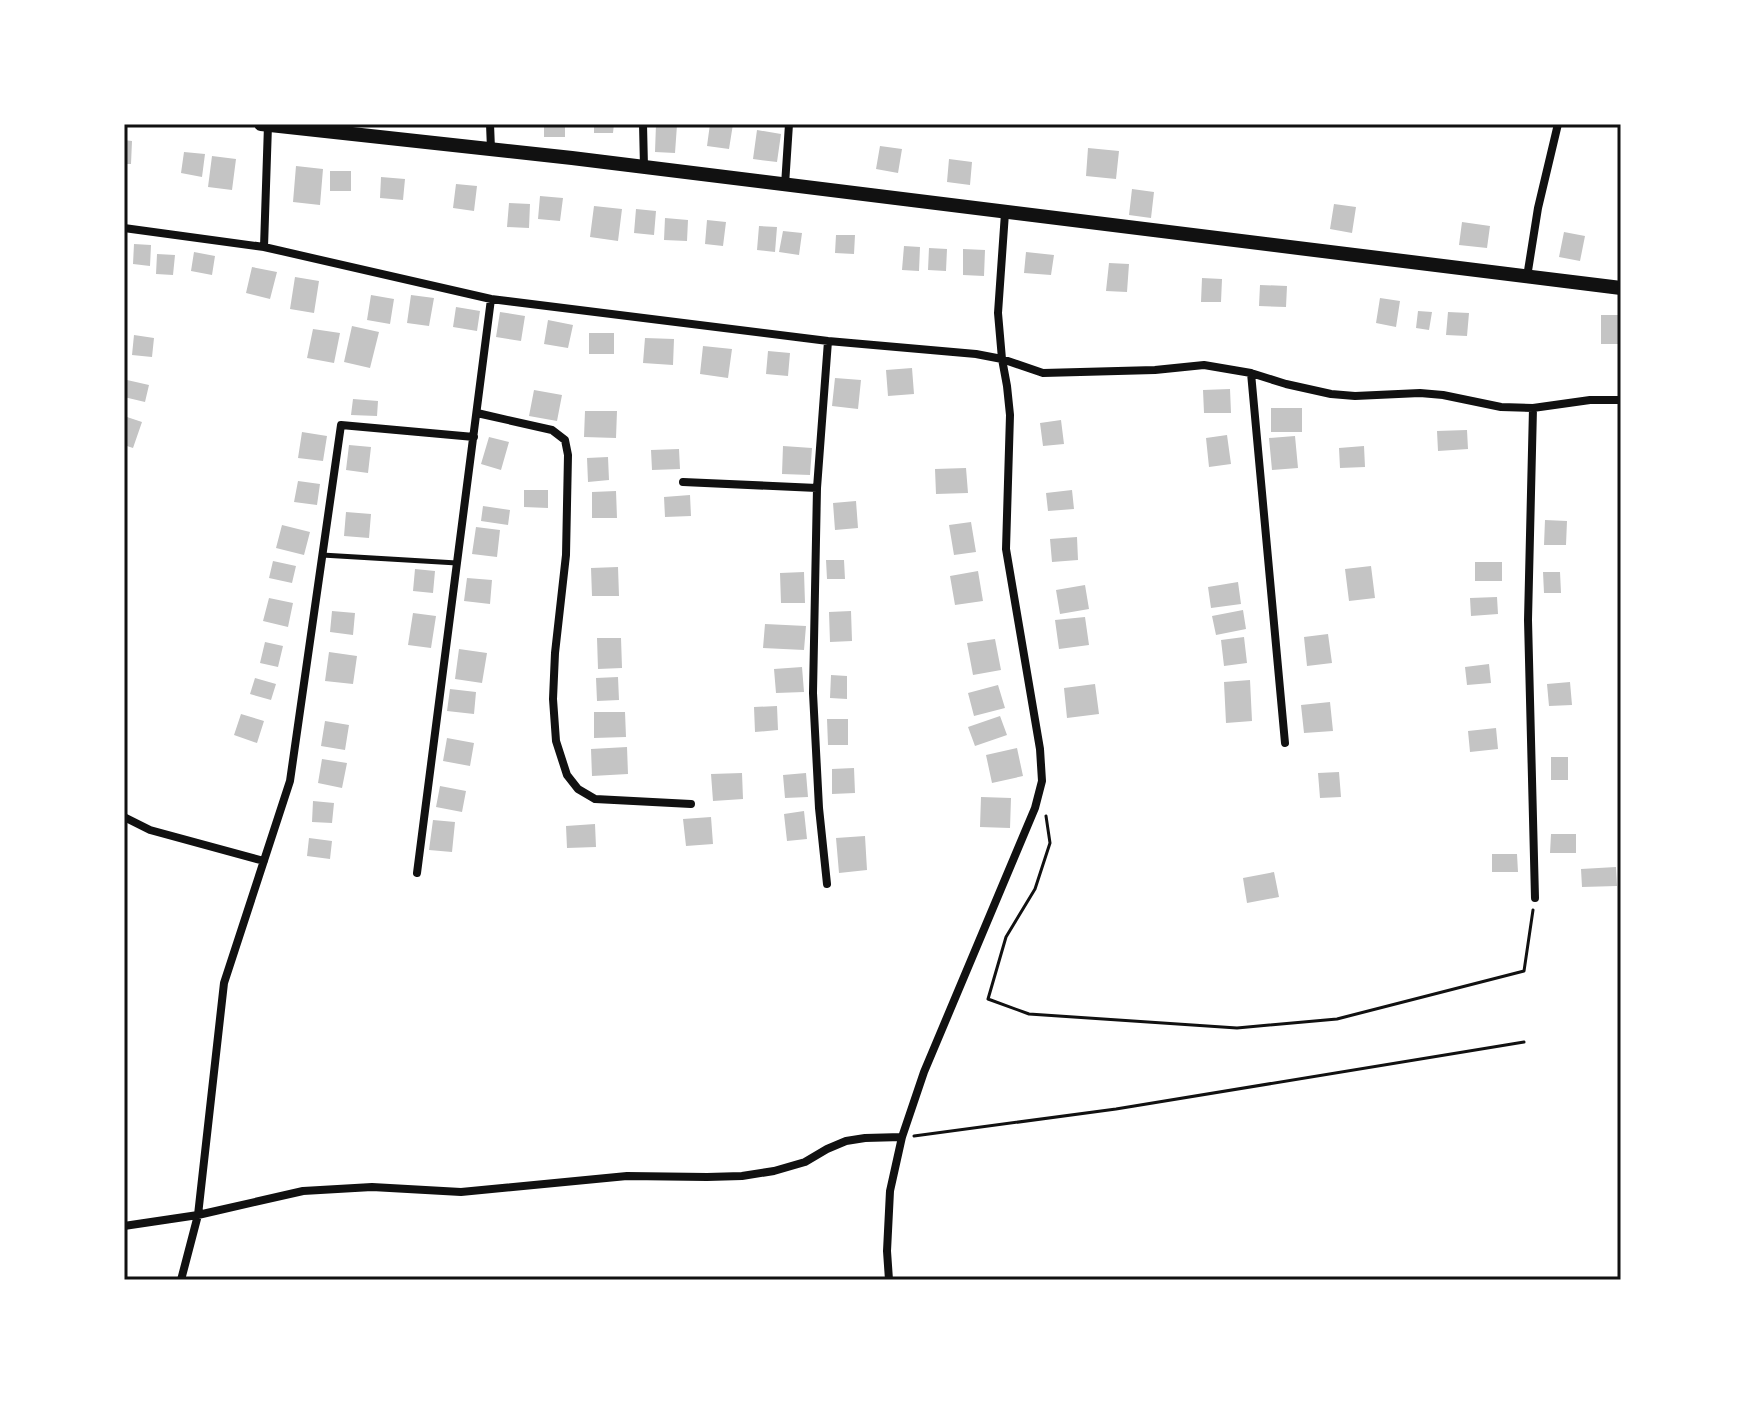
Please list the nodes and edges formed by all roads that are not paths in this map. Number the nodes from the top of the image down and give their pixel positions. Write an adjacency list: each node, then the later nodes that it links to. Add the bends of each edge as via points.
1 (261, 124): 6 (main road)
2 (490, 124): 8 (street)
3 (643, 124): 9 (street)
4 (789, 124): 10 (street)
5 (1558, 124): 14 (street)
6 (268, 125): 7 (main road); 13 (street)
7 (331, 128): 8 (main road)
8 (491, 149): 9 (main road)
9 (644, 167): 10 (main road)
10 (785, 185): 11 (main road)
11 (1005, 213): 14 (main road); 18 (street, via 998,313)
12 (124, 228): 13 (street)
13 (264, 247): 16 (street)
14 (1527, 278): 15 (main road)
15 (1621, 288)
16 (491, 299): 17 (street); 22 (street)
17 (828, 341): 18 (street); 25 (street)
18 (1002, 359): 19 (street, via 1043,373 1204,365); 35 (street, via 1010,415 1006,549 1042,781)
19 (1251, 373): 21 (street, via 1331,394 1420,393); 28 (street)
20 (1621, 400): 21 (street)
21 (1533, 408): 34 (street, via 1528,620)
22 (477, 413): 23 (street); 29 (street, via 552,430 565,440 566,555 553,699 556,741 567,775 595,799)
23 (474, 437): 26 (street, via 341,425); 27 (street)
24 (683, 482): 25 (street)
25 (817, 488): 33 (street, via 813,693)
26 (322, 555): 27 (lane); 31 (street, via 290,781)
27 (457, 563): 32 (street)
28 (1285, 743)
29 (691, 804)
30 (124, 817): 31 (street, via 150,830)
31 (264, 861): 36 (street, via 224,983)
32 (417, 873)
33 (827, 884)
34 (1535, 898)
35 (902, 1137): 36 (street, via 846,1141 805,1162 742,1176 627,1176 461,1192 372,1187 303,1191); 39 (street, via 890,1191)
36 (198, 1215): 37 (street); 38 (street)
37 (124, 1226)
38 (181, 1280)
39 (889, 1280)

